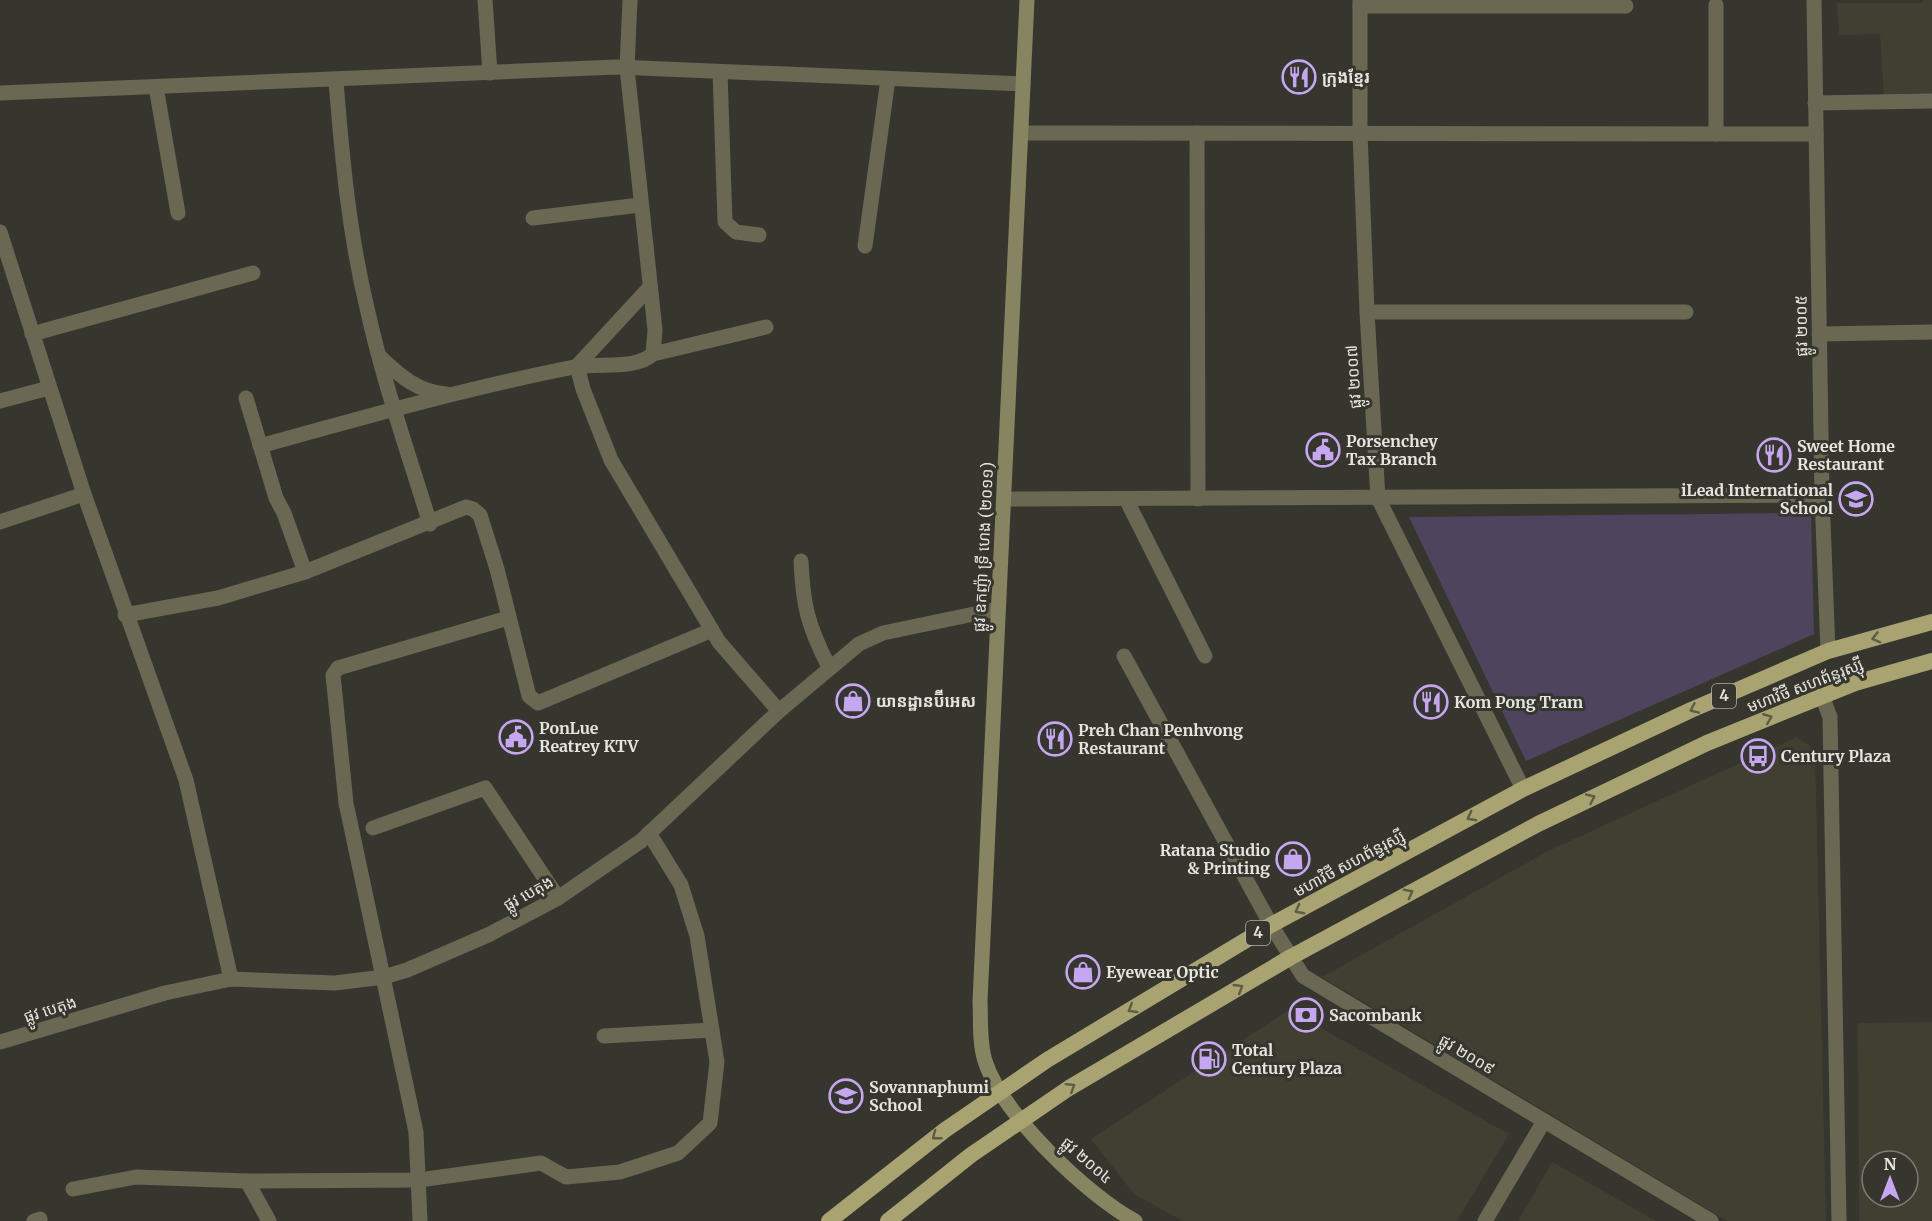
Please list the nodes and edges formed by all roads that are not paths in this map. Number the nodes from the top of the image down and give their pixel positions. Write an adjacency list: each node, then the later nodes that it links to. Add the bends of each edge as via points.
1 (485, 0): 10 (street)
2 (630, 0): 8 (street)
3 (1027, 0): 13 (main road, ផ្លូវ ឧកញ៉ា ទ្រី ហេង (២០១១))
4 (1814, 0): 17 (street, ផ្លូវ ២០០៥)
5 (1360, 3): 7 (street); 20 (street, ផ្លូវ ២០០៧)
6 (1716, 5): 21 (street)
7 (1626, 6)
8 (627, 68): 9 (street); 10 (street); 23 (street)
9 (720, 72): 11 (street); 27 (street, via 725,222 736,232)
10 (490, 73): 12 (street)
11 (888, 79): 13 (street); 28 (street)
12 (336, 81): 14 (street); 38 (street, via 345,193 366,307)
13 (1023, 84): 18 (main road, ផ្លូវ ឧកញ៉ា ទ្រី ហេង (២០១១))
14 (156, 87): 15 (street); 24 (street)
15 (0, 93)
16 (1932, 101): 17 (street)
17 (1815, 103): 22 (street, ផ្លូវ ២០០៥)
18 (1022, 133): 19 (street); 49 (main road, ផ្លូវ ឧកញ៉ា ទ្រី ហេង (២០១១))
19 (1197, 133): 20 (street); 51 (street)
20 (1360, 133): 21 (street); 31 (street, ផ្លូវ ២០០៧)
21 (1716, 134): 22 (street)
22 (1816, 134): 36 (street, ផ្លូវ ២០០៥)
23 (640, 205): 25 (street); 30 (street)
24 (178, 213)
25 (533, 218)
26 (0, 232): 35 (street)
27 (759, 236)
28 (865, 246)
29 (252, 273): 35 (street)
30 (650, 287): 37 (street, via 655,330); 39 (street)
31 (1367, 312): 32 (street); 48 (street, ផ្លូវ ២០០៧)
32 (1686, 312)
33 (766, 327): 37 (street)
34 (1932, 332): 36 (street)
35 (32, 334): 40 (street)
36 (1819, 334): 47 (street, ផ្លូវ ២០០៥)
37 (653, 354): 39 (street, via 644,362)
38 (380, 357): 41 (street, via 414,385 433,393); 44 (street)
39 (577, 366): 41 (street); 60 (street, via 611,460)
40 (49, 388): 43 (street); 46 (street)
41 (455, 395): 44 (street)
42 (246, 398): 45 (street)
43 (0, 401)
44 (394, 409): 45 (street); 53 (street)
45 (260, 446): 55 (street)
46 (84, 494): 52 (street); 57 (street)
47 (1822, 495): 48 (street); 61 (street, ផ្លូវ ២០០៥)
48 (1378, 498): 51 (street); 68 (street, ផ្លូវ ២០០៧)
49 (1004, 499): 50 (street); 56 (main road, ផ្លូវ ឧកញ៉ា ទ្រី ហេង (២០១១))
50 (1126, 499): 51 (street); 63 (street)
51 (1198, 499)
52 (0, 522)
53 (430, 524): 55 (street); 58 (street, via 466,507 480,515)
54 (801, 561): 65 (street, via 808,624)
55 (305, 572): 57 (street, via 218,598)
56 (998, 609): 65 (street, ផ្លូវ បេតុង, via 883,633 859,644); 79 (main road, ផ្លូវ ឧកញ៉ា ទ្រី ហេង (២០១១), via 980,1001 985,1061)
57 (125, 615): 75 (street, via 186,780)
58 (508, 618): 60 (street, via 529,696 538,703); 74 (street, via 338,668 333,675 346,803)
59 (1932, 622): 61 (highway, មហាវិថី សហព័ន្ធរុស្ស៊ី / 4, one-way to 61)
60 (712, 630): 67 (street)
61 (1828, 651): 68 (highway, មហាវិថី សហព័ន្ធរុស្ស៊ី / 4, one-way to 68)
62 (1124, 656): 72 (street, ផ្លូវ ២០០៩)
63 (1205, 656)
64 (1932, 661): 66 (highway, មហាវិថី សហព័ន្ធរុស្ស៊ី / 4)
65 (829, 667): 67 (street, ផ្លូវ បេតុង)
66 (1822, 696): 73 (highway, មហាវិថី សហព័ន្ធរុស្ស៊ី / 4, one-way to 66, via 1560,813 1707,743); 92 (street, via 1830,717)
67 (779, 711): 70 (street, ផ្លូវ បេតុង)
68 (1522, 789): 72 (highway, មហាវិថី សហព័ន្ធរុស្ស៊ី / 4, one-way to 72)
69 (373, 828): 71 (street, via 485,788)
70 (649, 833): 71 (street, ផ្លូវ បេតុង); 76 (street, via 681,885 697,936)
71 (558, 898): 74 (street, ផ្លូវ បេតុង, via 488,935)
72 (1271, 925): 73 (street, ផ្លូវ ២០០៩); 79 (highway, មហាវិថី សហព័ន្ធរុស្ស៊ី / 4, one-way to 79)
73 (1291, 957): 80 (highway, មហាវិថី សហព័ន្ធរុស្ស៊ី / 4, one-way to 73); 81 (street, ផ្លូវ ២០០៩, via 1303,976)
74 (384, 977): 75 (street, ផ្លូវ បេតុង, via 324,984); 82 (street, via 416,1132)
75 (231, 979): 78 (street, ផ្លូវ បេតុង, via 165,993)
76 (712, 1030): 77 (street); 82 (street, via 717,1062 710,1123 678,1153 620,1172 566,1177 542,1163)
77 (603, 1036)
78 (0, 1042)
79 (1001, 1091): 80 (main road, ផ្លូវ ឧកញ៉ា ទ្រី ហេង (២០១១)); 88 (highway, មហាវិថី សហព័ន្ធរុស្ស៊ី / 4, one-way to 88)
80 (1022, 1119): 85 (main road, ផ្លូវ ២០០៤, via 1056,1162); 89 (highway, មហាវិថី សហព័ន្ធរុស្ស៊ី / 4)
81 (1544, 1121): 90 (street); 91 (street, ផ្លូវ ២០០៩)
82 (419, 1180): 83 (street); 87 (street)
83 (247, 1181): 84 (street, via 136,1177); 86 (street)
84 (73, 1188)
85 (1128, 1219)
86 (270, 1221)
87 (420, 1221)
88 (829, 1221)
89 (888, 1221)
90 (1485, 1221)
91 (1711, 1221)
92 (1839, 1221)

